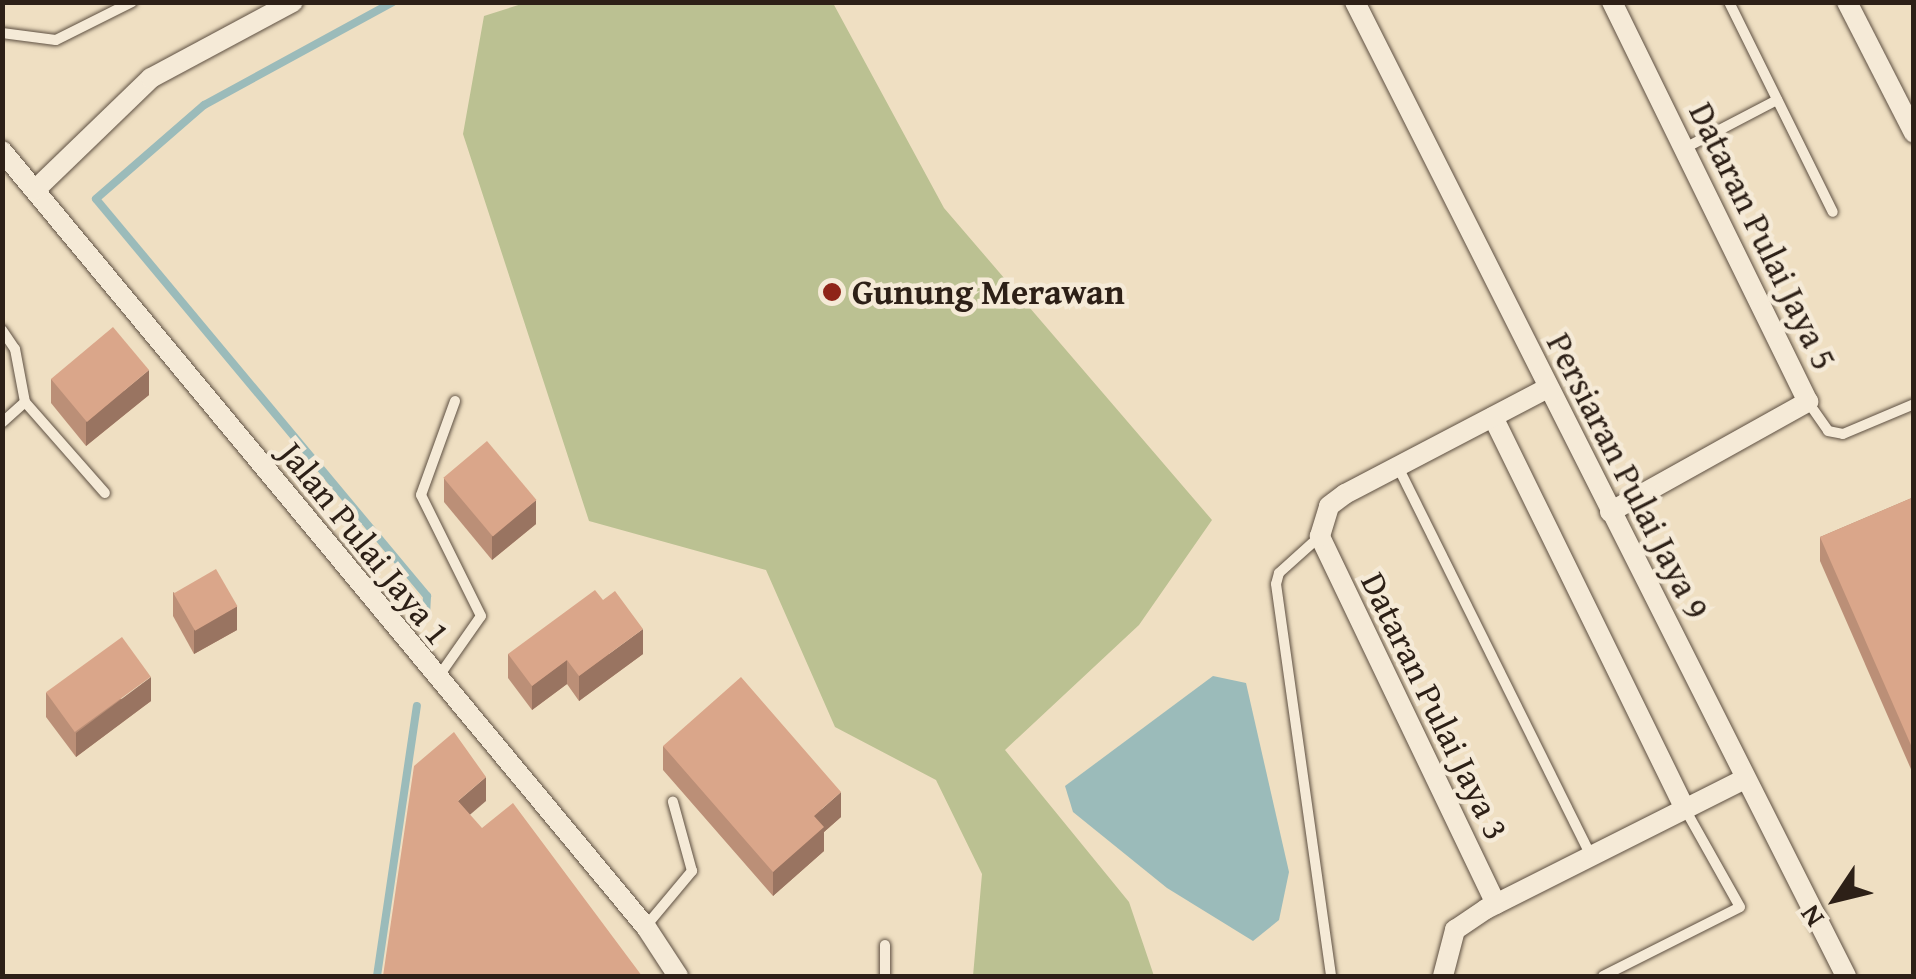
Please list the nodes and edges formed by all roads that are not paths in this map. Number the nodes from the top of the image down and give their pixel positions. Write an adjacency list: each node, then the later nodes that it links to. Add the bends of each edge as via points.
1 (132, 2): 7 (lane, via 56,40)
2 (293, 2): 13 (street, via 152,78)
3 (1355, 2): 16 (street, Persiaran Pulai Jaya 9)
4 (1612, 2): 11 (street, Dataran Pulai Jaya 5)
5 (1728, 2): 8 (lane)
6 (1847, 2): 9 (street)
7 (2, 33)
8 (1777, 100): 11 (lane); 14 (lane)
9 (1908, 109): 10 (street)
10 (1914, 133)
11 (1686, 148): 19 (street, Dataran Pulai Jaya 5)
12 (2, 151): 13 (street, Jalan Pulai Jaya 1)
13 (35, 190): 27 (street, Jalan Pulai Jaya 1)
14 (1833, 212)
15 (2, 330): 18 (lane, via 15,349)
16 (1548, 388): 21 (street); 25 (street, Persiaran Pulai Jaya 9)
17 (455, 401): 27 (lane, via 421,495 481,616)
18 (25, 402): 22 (lane); 24 (lane)
19 (1808, 402): 20 (lane, via 1836,434); 25 (street, Dataran Pulai Jaya 5)
20 (1914, 404)
21 (1493, 417): 23 (street); 30 (street)
22 (2, 423)
23 (1398, 466): 26 (street, via 1328,506); 31 (lane)
24 (105, 493)
25 (1610, 512): 28 (street, Persiaran Pulai Jaya 9)
26 (1320, 536): 32 (street, Dataran Pulai Jaya 3); 38 (lane, via 1276,584)
27 (436, 680): 33 (street, Jalan Pulai Jaya 1)
28 (1745, 779): 30 (street); 35 (street, Persiaran Pulai Jaya 9)
29 (674, 802): 33 (lane, via 693,854 692,871)
30 (1685, 809): 31 (street); 40 (lane, via 1740,906)
31 (1591, 856): 32 (street)
32 (1496, 904): 39 (street, via 1456,930)
33 (646, 927): 36 (street, Jalan Pulai Jaya 1)
34 (885, 945): 37 (lane)
35 (1838, 973)
36 (678, 976)
37 (885, 976)
38 (1331, 976)
39 (1443, 976)
40 (1603, 976)

